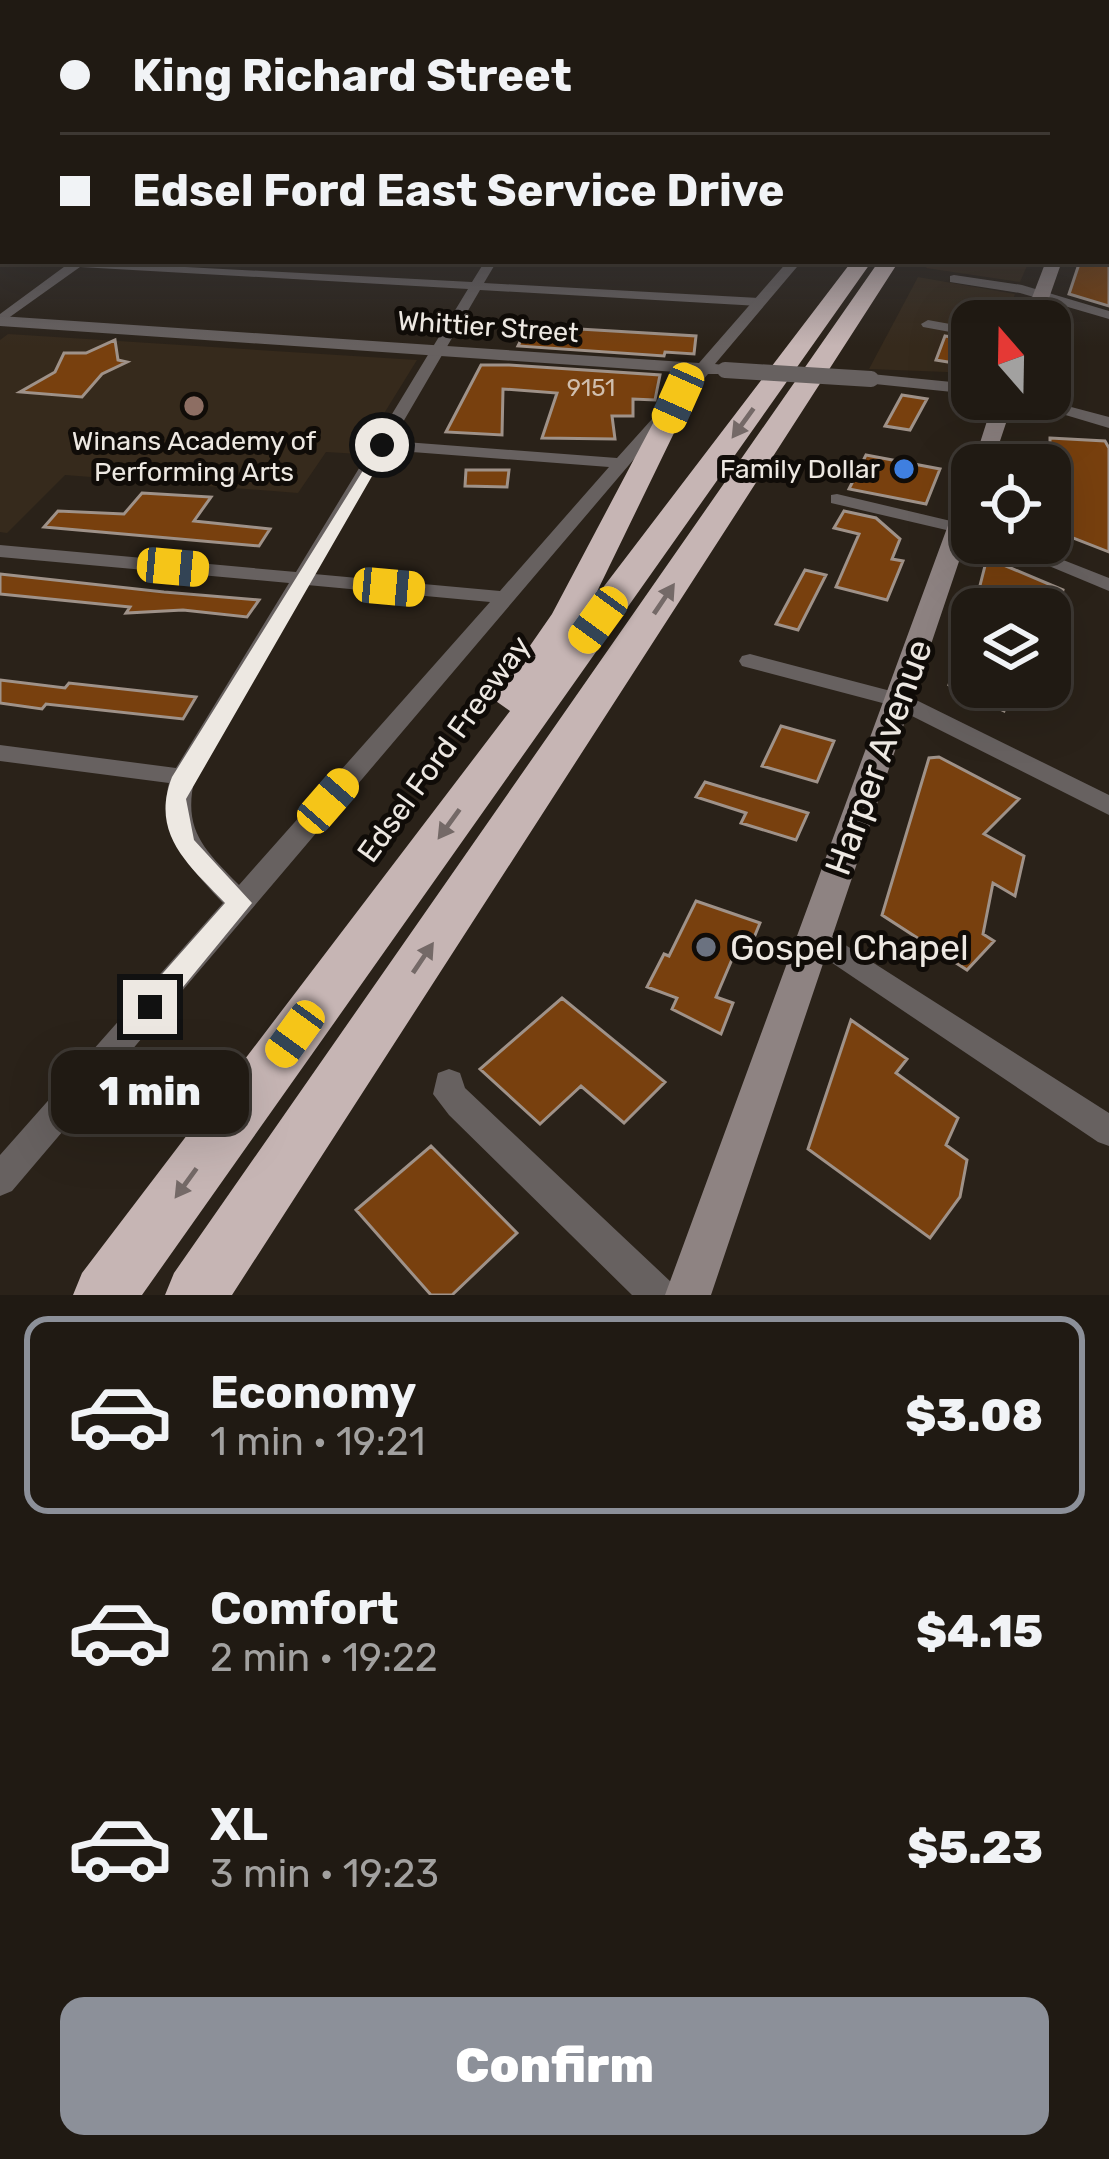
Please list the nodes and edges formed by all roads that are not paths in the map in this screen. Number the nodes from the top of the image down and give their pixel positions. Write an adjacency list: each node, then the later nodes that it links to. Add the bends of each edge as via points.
1 (76, 264): 14 (street)
2 (112, 264): 9 (street)
3 (488, 264): 9 (street)
4 (792, 264): 12 (street)
5 (860, 264): 36 (highway, Edsel Ford Freeway, one-way to 36)
6 (887, 264): 45 (highway, one-way to 6)
7 (1053, 264): 10 (main road)
8 (954, 278): 10 (street)
9 (476, 286): 12 (street); 17 (street)
10 (1042, 295): 11 (main road); 13 (street)
11 (1040, 300)
12 (759, 302): 18 (street)
13 (1109, 315)
14 (0, 321): 17 (street, Whittier Street)
15 (928, 324): 16 (street)
16 (951, 328)
17 (438, 351): 18 (street, Whittier Street); 23 (street)
18 (704, 369): 19 (street, Whittier Street, bridge); 20 (street)
19 (951, 387)
20 (678, 398): 24 (street); 36 (highway, via 569,614 488,736)
21 (1071, 413): 22 (street)
22 (1109, 423)
23 (382, 445): 24 (street); 30 (street)
24 (620, 463): 32 (street)
25 (837, 499): 26 (street)
26 (951, 525)
27 (0, 550): 30 (street)
28 (952, 564): 34 (main road, Harper Avenue)
29 (1056, 564): 31 (street)
30 (302, 579): 32 (street); 37 (street)
31 (1109, 585)
32 (503, 597): 39 (street)
33 (750, 661): 34 (street)
34 (898, 700): 38 (street); 40 (main road, Harper Avenue)
35 (0, 753): 37 (street)
36 (493, 764): 44 (highway, Edsel Ford Freeway, one-way to 44)
37 (183, 777): 39 (street, via 175,822 184,844)
38 (1109, 806)
39 (240, 903): 43 (street)
40 (814, 936): 42 (street); 47 (main road, Harper Avenue)
41 (449, 1083): 46 (street, via 449,1094)
42 (1109, 1131)
43 (0, 1180)
44 (104, 1295)
45 (196, 1295)
46 (658, 1295)
47 (688, 1295)

